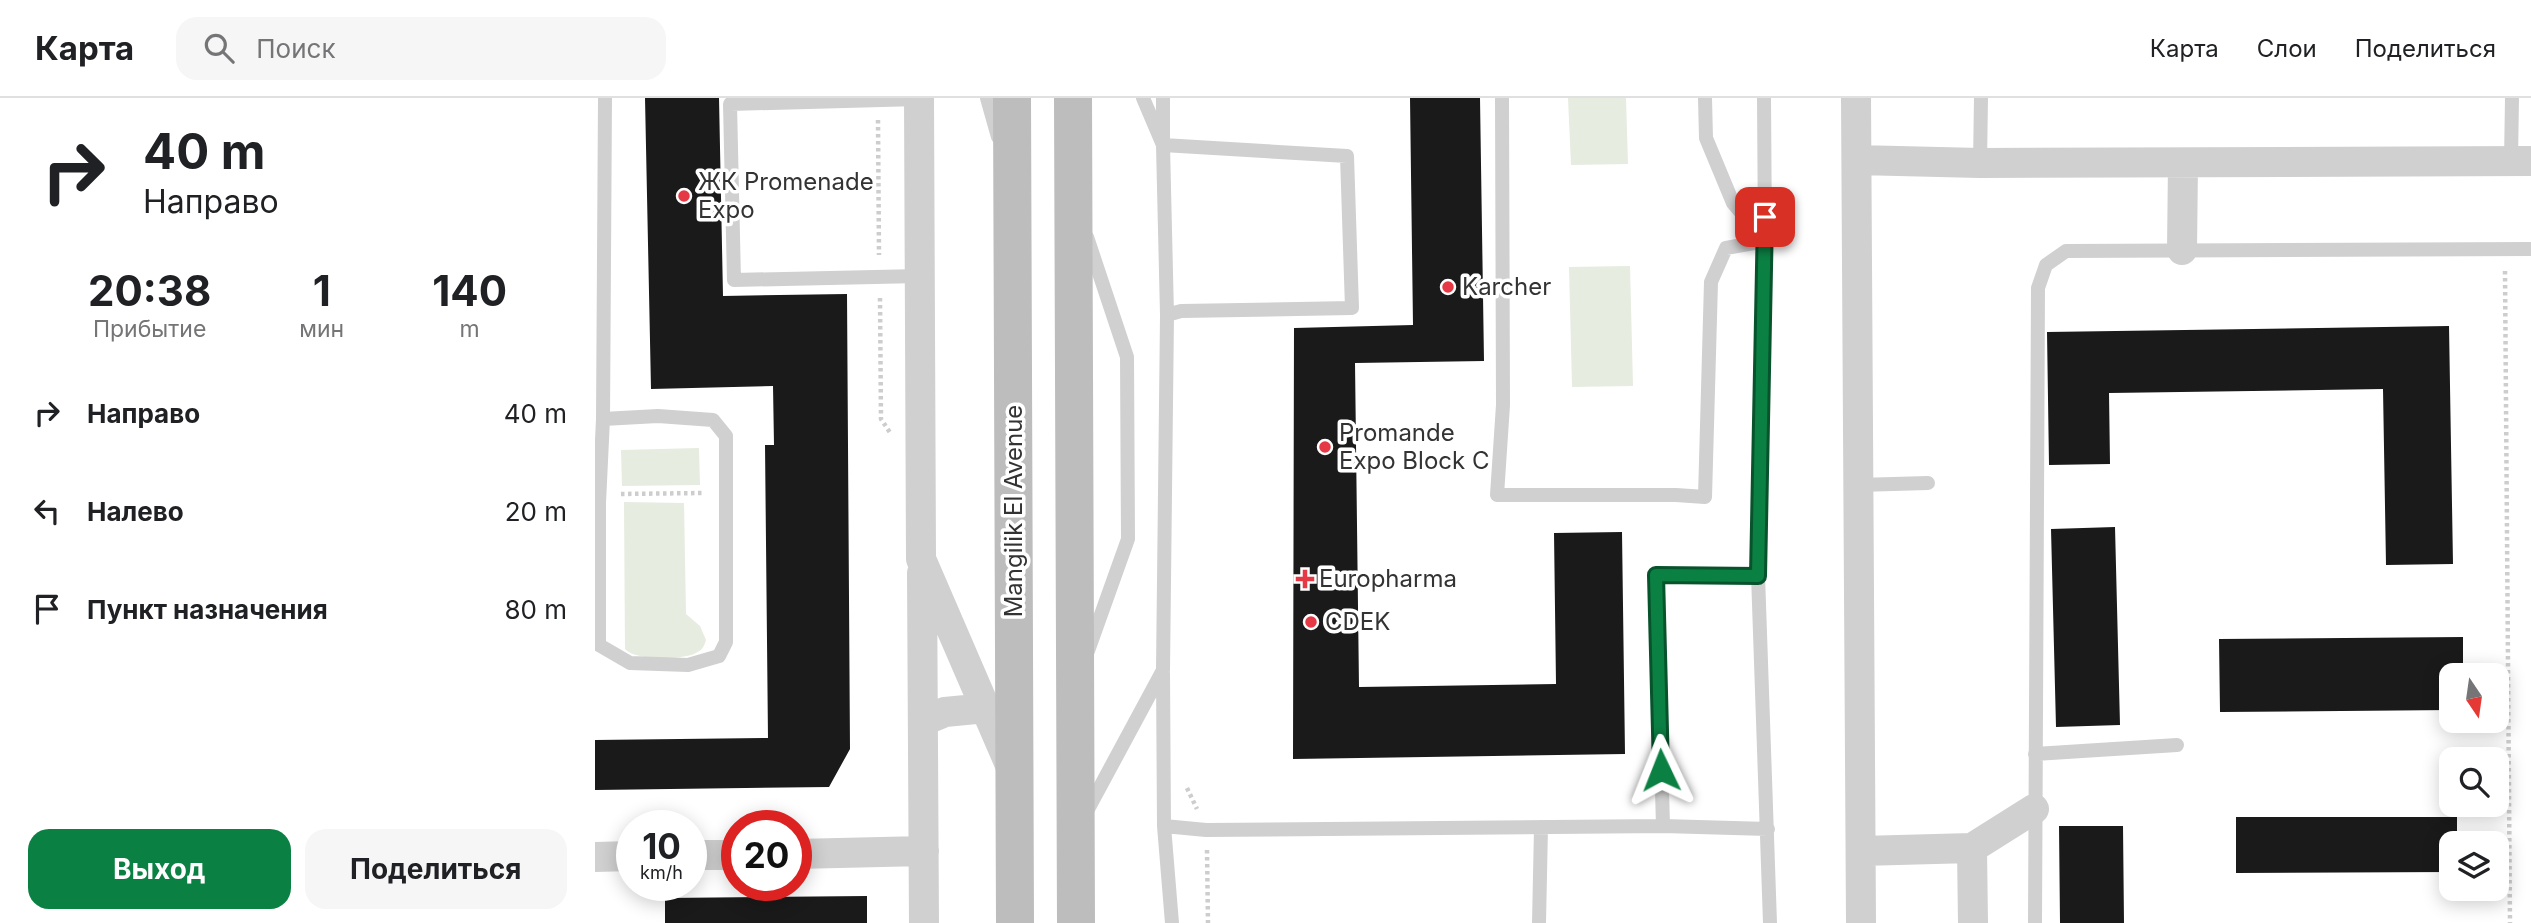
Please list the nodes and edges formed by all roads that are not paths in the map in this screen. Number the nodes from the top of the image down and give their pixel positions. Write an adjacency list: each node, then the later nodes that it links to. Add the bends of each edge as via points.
1 (605, 98): 26 (lane)
2 (987, 98): 19 (lane)
3 (1012, 98): 19 (main road, Mangilik El Avenue)
4 (1073, 98): 20 (main road)
5 (1143, 98): 14 (lane)
6 (1163, 98): 14 (lane)
7 (1502, 98): 21 (lane, via 1503,405 1497,495 1705,497 1710,282 1726,248)
8 (1705, 98): 21 (lane, via 1706,138 1733,203)
9 (1764, 98): 21 (lane)
10 (1856, 98): 15 (street)
11 (1980, 98): 17 (lane)
12 (2512, 98): 16 (lane)
13 (919, 99): 24 (street); 24 (lane, via 730,104 734,280)
14 (1163, 145): 25 (lane); 25 (lane, via 1347,156 1352,308)
15 (1857, 160): 17 (street); 28 (street)
16 (2521, 161): 18 (street)
17 (1980, 163): 18 (street)
18 (2183, 163): 23 (street)
19 (1012, 191): 38 (main road, Mangilik El Avenue)
20 (1074, 195): 33 (main road); 33 (lane, via 1127,357 1128,539)
21 (1765, 240): 31 (lane)
22 (2531, 249): 23 (lane)
23 (2182, 250): 37 (lane, via 2066,251 2046,265 2038,288)
24 (920, 276): 30 (street)
25 (1167, 315): 32 (lane)
26 (603, 419): 29 (lane); 29 (lane, via 713,420 726,436 726,642 719,656 688,664 630,663 599,645)
27 (1928, 483): 28 (lane)
28 (1858, 485): 47 (street)
29 (598, 501)
30 (921, 559): 34 (street); 35 (street)
31 (1758, 576): 41 (lane, via 1656,575); 43 (lane)
32 (1163, 670): 40 (lane); 44 (lane)
33 (1076, 686): 44 (main road)
34 (986, 709): 35 (street, via 945,712); 38 (street)
35 (923, 721): 46 (street)
36 (2177, 745): 37 (lane)
37 (2035, 754): 39 (lane)
38 (1015, 776): 52 (main road, Mangilik El Avenue)
39 (2034, 809): 45 (street); 59 (lane)
40 (1164, 826): 42 (lane, via 1206,830); 54 (lane)
41 (1663, 826): 42 (lane); 43 (lane)
42 (1541, 827): 55 (lane)
43 (1768, 830): 56 (lane)
44 (1076, 833): 53 (main road)
45 (1972, 848): 47 (street); 58 (street)
46 (925, 851): 48 (street); 51 (street)
47 (1861, 851): 57 (street)
48 (812, 854)
49 (595, 856): 50 (street)
50 (616, 856)
51 (924, 923)
52 (1016, 923)
53 (1076, 923)
54 (1172, 923)
55 (1539, 923)
56 (1770, 923)
57 (1861, 923)
58 (1973, 923)
59 (2035, 923)

